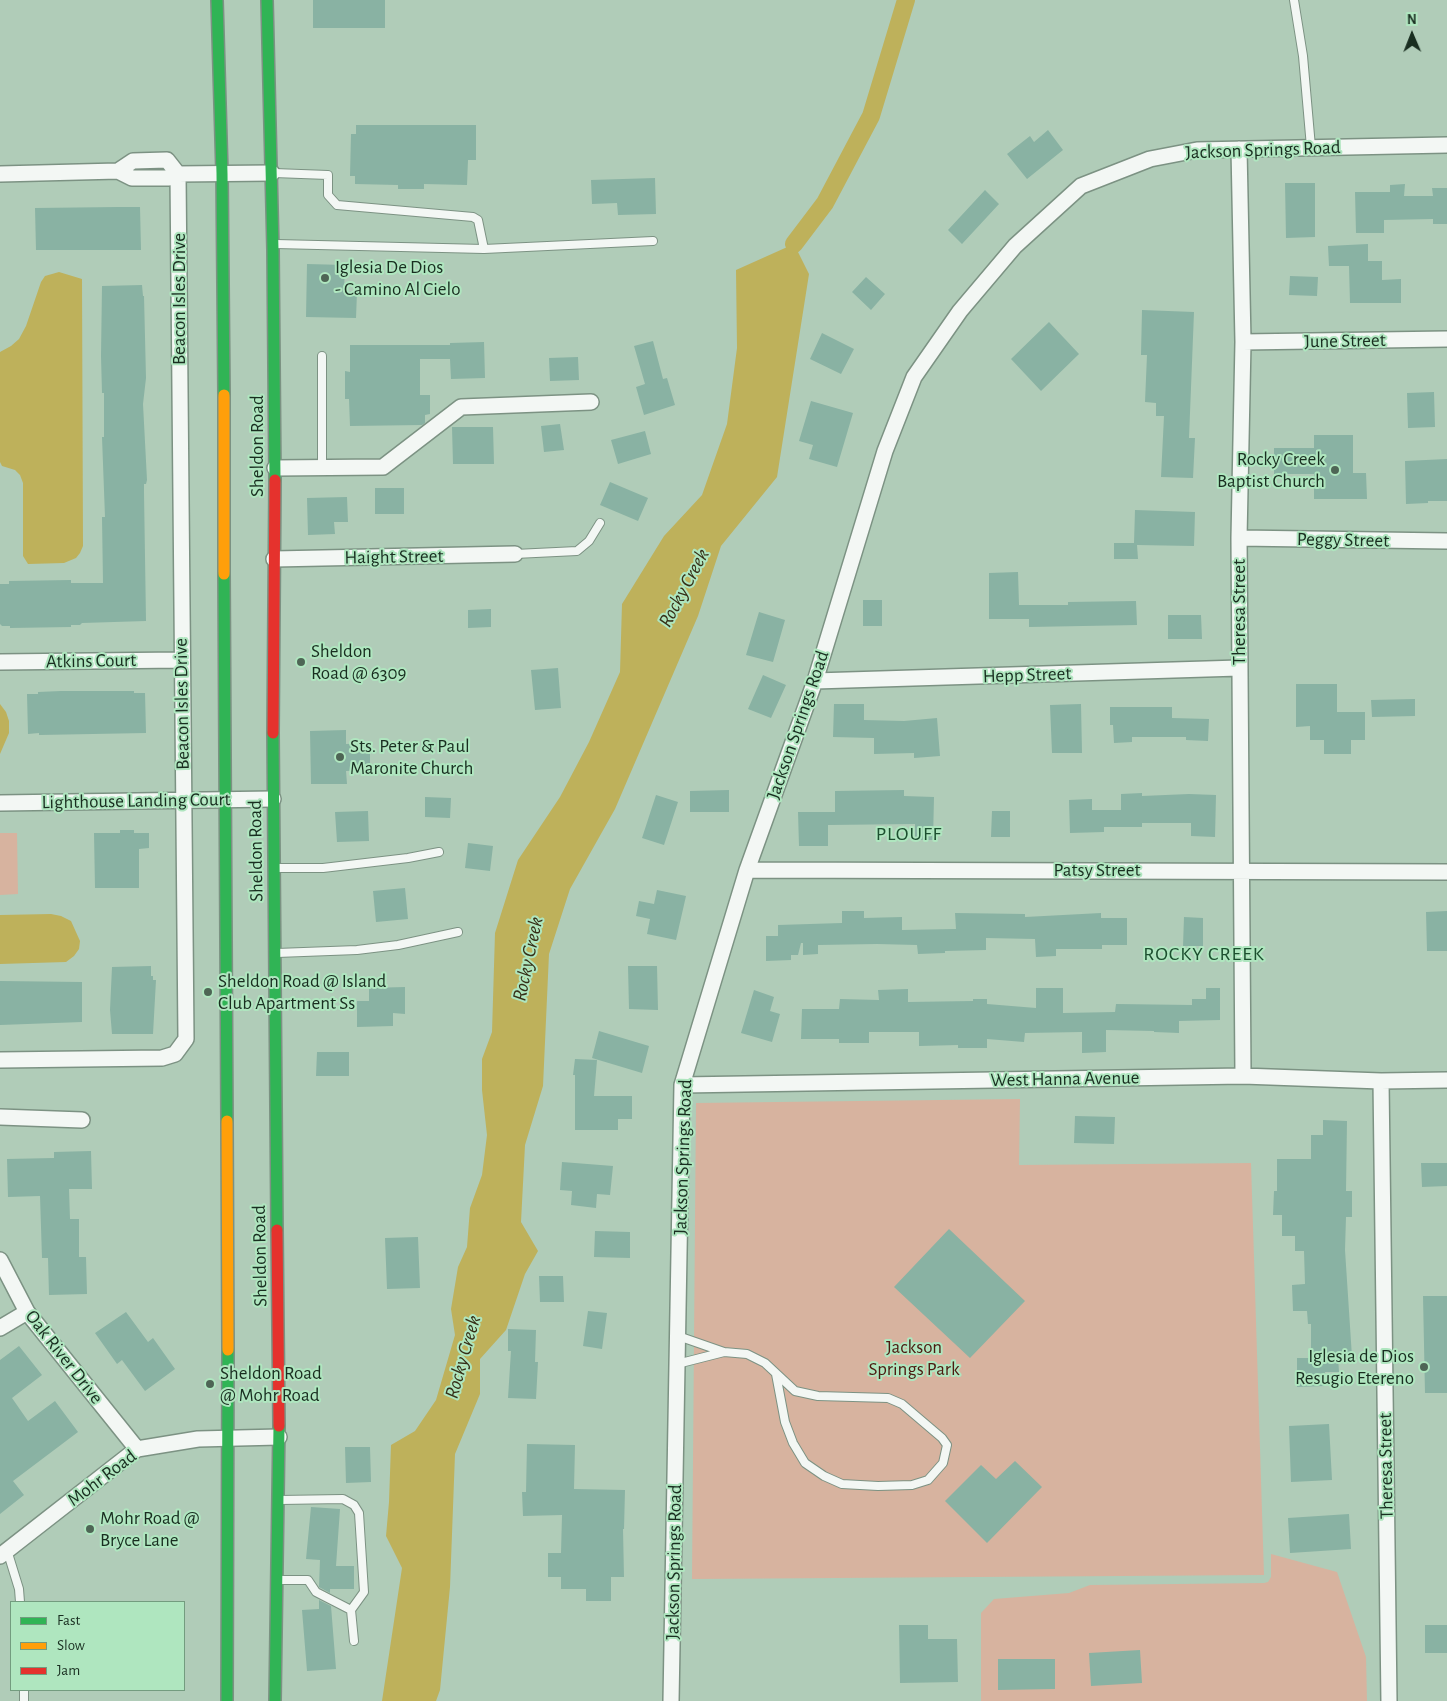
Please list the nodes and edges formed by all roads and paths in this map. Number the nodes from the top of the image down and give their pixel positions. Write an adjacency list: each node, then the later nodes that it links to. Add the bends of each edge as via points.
1 (217, 0): 10 (main road, Sheldon Road)
2 (267, 0): 7 (main road, Sheldon Road)
3 (1294, 0): 5 (lane, via 1303,56)
4 (1447, 145): 5 (street, Jackson Springs Road)
5 (1311, 147): 6 (street, Jackson Springs Road)
6 (1239, 148): 15 (street, Theresa Street); 28 (street, Jackson Springs Road, via 1197,150 1150,159 1081,186 1015,246 960,311 914,377 892,432)
7 (272, 173): 10 (street); 12 (main road, Sheldon Road); 13 (lane, via 328,175 328,195 338,205 472,217 478,220)
8 (0, 174): 9 (street, via 118,171 133,161 167,160)
9 (178, 174): 10 (street); 25 (street, Beacon Isles Drive)
10 (222, 174): 31 (main road, Sheldon Road)
11 (653, 241): 13 (lane)
12 (273, 244): 13 (lane); 18 (main road, Sheldon Road)
13 (484, 249)
14 (1447, 339): 15 (street, June Street)
15 (1244, 342): 21 (street, Theresa Street)
16 (322, 356): 19 (lane)
17 (591, 402): 19 (street, via 461,407 382,468)
18 (275, 468): 19 (street); 24 (main road, Sheldon Road)
19 (322, 468)
20 (600, 523): 23 (lane, via 577,551)
21 (1239, 538): 22 (street, Peggy Street); 27 (street, Theresa Street)
22 (1447, 541)
23 (515, 554): 24 (street, Haight Street)
24 (274, 559): 29 (main road, Sheldon Road)
25 (181, 660): 26 (street, Atkins Court); 30 (street, Beacon Isles Drive)
26 (0, 662)
27 (1239, 668): 28 (street, Hepp Street); 36 (street, Theresa Street)
28 (815, 681): 35 (street, Jackson Springs Road)
29 (273, 799): 31 (street, Lighthouse Landing Court); 34 (main road, Sheldon Road)
30 (183, 800): 31 (street, Lighthouse Landing Court); 32 (street, Lighthouse Landing Court); 40 (street, Beacon Isles Drive, via 186,1039 175,1054 162,1058)
31 (224, 800): 55 (main road, Sheldon Road)
32 (0, 803)
33 (439, 852): 34 (lane, via 324,868)
34 (274, 868): 39 (main road, Sheldon Road)
35 (747, 870): 36 (street, Patsy Street); 44 (street, Jackson Springs Road)
36 (1241, 871): 37 (street, Patsy Street); 41 (street, Theresa Street)
37 (1447, 872)
38 (458, 932): 39 (lane, via 357,950)
39 (275, 953): 54 (main road, Sheldon Road)
40 (0, 1060)
41 (1243, 1076): 43 (street, West Hanna Avenue); 44 (street, West Hanna Avenue)
42 (1447, 1080): 43 (street, West Hanna Avenue)
43 (1381, 1081): 66 (street, Theresa Street)
44 (682, 1085): 50 (street, Jackson Springs Road)
45 (0, 1117): 46 (street)
46 (82, 1120)
47 (0, 1260): 48 (street, Oak River Drive)
48 (27, 1312): 49 (street); 56 (street, Oak River Drive)
49 (0, 1328)
50 (678, 1336): 51 (lane); 52 (street, Jackson Springs Road)
51 (724, 1352): 52 (lane); 53 (lane, via 747,1354 765,1363)
52 (677, 1364): 65 (street, Jackson Springs Road)
53 (776, 1374): 53 (lane, via 795,1391 818,1396 888,1398 902,1404 947,1445 943,1463 928,1480 912,1485 842,1484 824,1476 805,1462 793,1443 785,1422)
54 (280, 1437): 55 (street, Mohr Road); 57 (main road, Sheldon Road)
55 (228, 1438): 56 (street, Mohr Road, via 198,1439); 63 (main road, Sheldon Road)
56 (138, 1449): 58 (street, Mohr Road)
57 (278, 1500): 59 (main road, Sheldon Road); 61 (lane, via 343,1499 354,1505 358,1513 364,1592)
58 (3, 1553): 60 (lane, via 20,1589)
59 (277, 1580): 61 (lane, via 308,1580 316,1592); 64 (main road, Sheldon Road)
60 (20, 1601)
61 (351, 1610): 62 (lane)
62 (354, 1641)
63 (227, 1701)
64 (275, 1701)
65 (671, 1701)
66 (1390, 1701)

